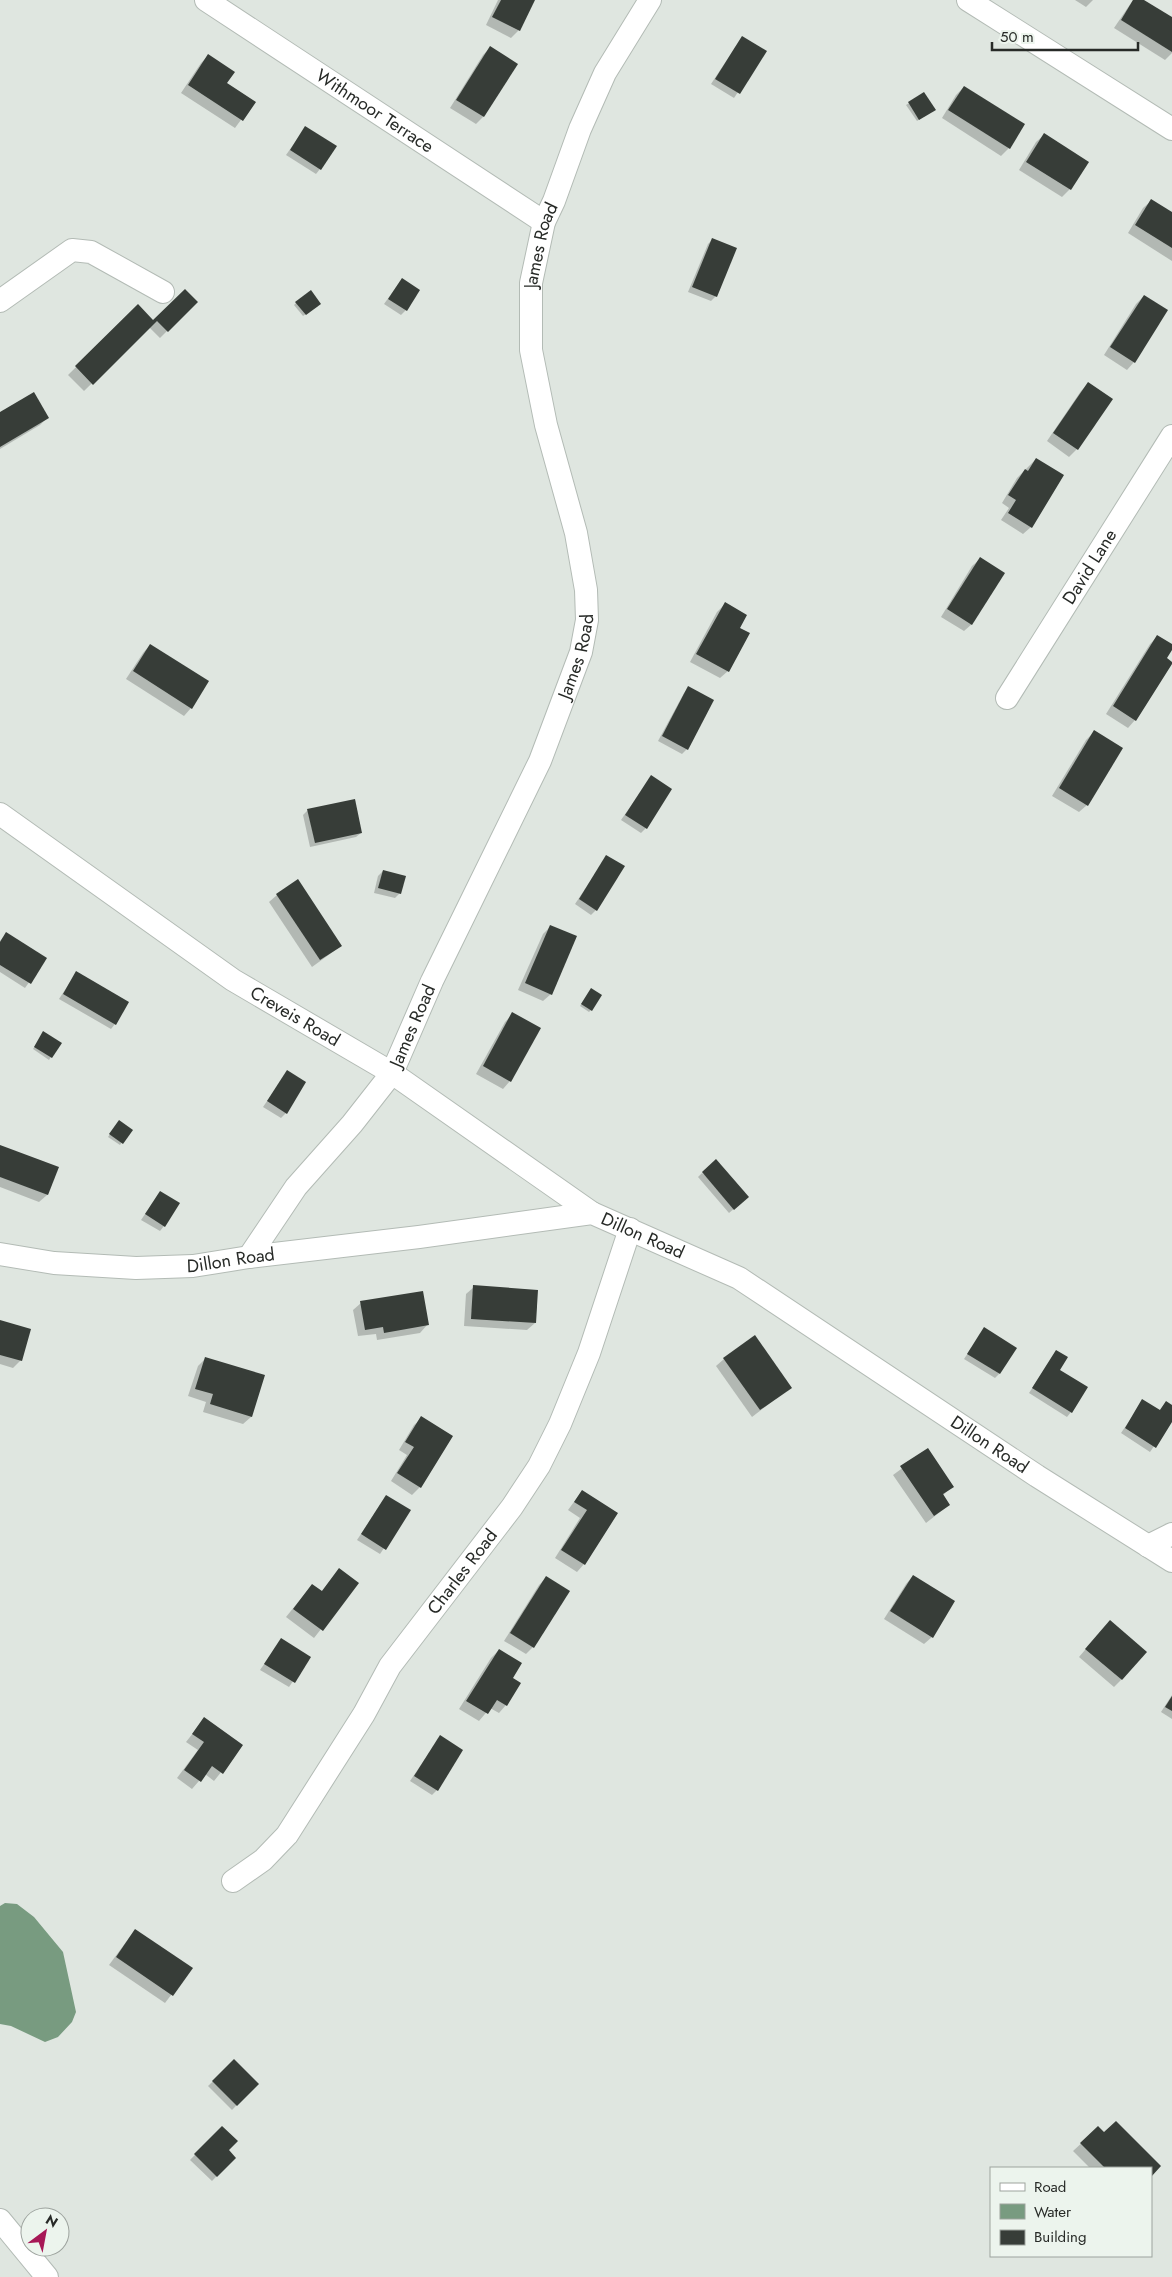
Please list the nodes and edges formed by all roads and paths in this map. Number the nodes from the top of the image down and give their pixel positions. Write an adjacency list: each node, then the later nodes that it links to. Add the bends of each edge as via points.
1 (206, 0): 5 (street, Withmoor Terrace)
2 (650, 0): 5 (street, James Road, via 605,73)
3 (968, 0): 4 (street)
4 (1172, 129)
5 (544, 222): 11 (street, James Road, via 531,283 530,350 546,424 576,533 586,590 587,620 582,652 540,761 432,981)
6 (163, 292): 7 (street, via 91,252 72,250)
7 (0, 301)
8 (1172, 436): 9 (street, David Lane)
9 (1007, 698)
10 (0, 814): 11 (street, Creveis Road, via 233,980)
11 (392, 1073): 12 (street, Creveis Road); 15 (street, James Road, via 296,1187)
12 (592, 1213): 13 (street, Dillon Road); 15 (street, Dillon Road)
13 (630, 1228): 17 (street, Dillon Road, via 739,1278); 19 (street, Charles Road, via 589,1352 539,1466 512,1507 390,1666 364,1714 287,1835 263,1860)
14 (0, 1254): 15 (street, Dillon Road, via 54,1263 136,1268 193,1266)
15 (249, 1256)
16 (1172, 1534): 17 (street)
17 (1148, 1546): 18 (street, Dillon Road)
18 (1172, 1561)
19 (233, 1881)
20 (0, 2220): 21 (street)
21 (47, 2277)

